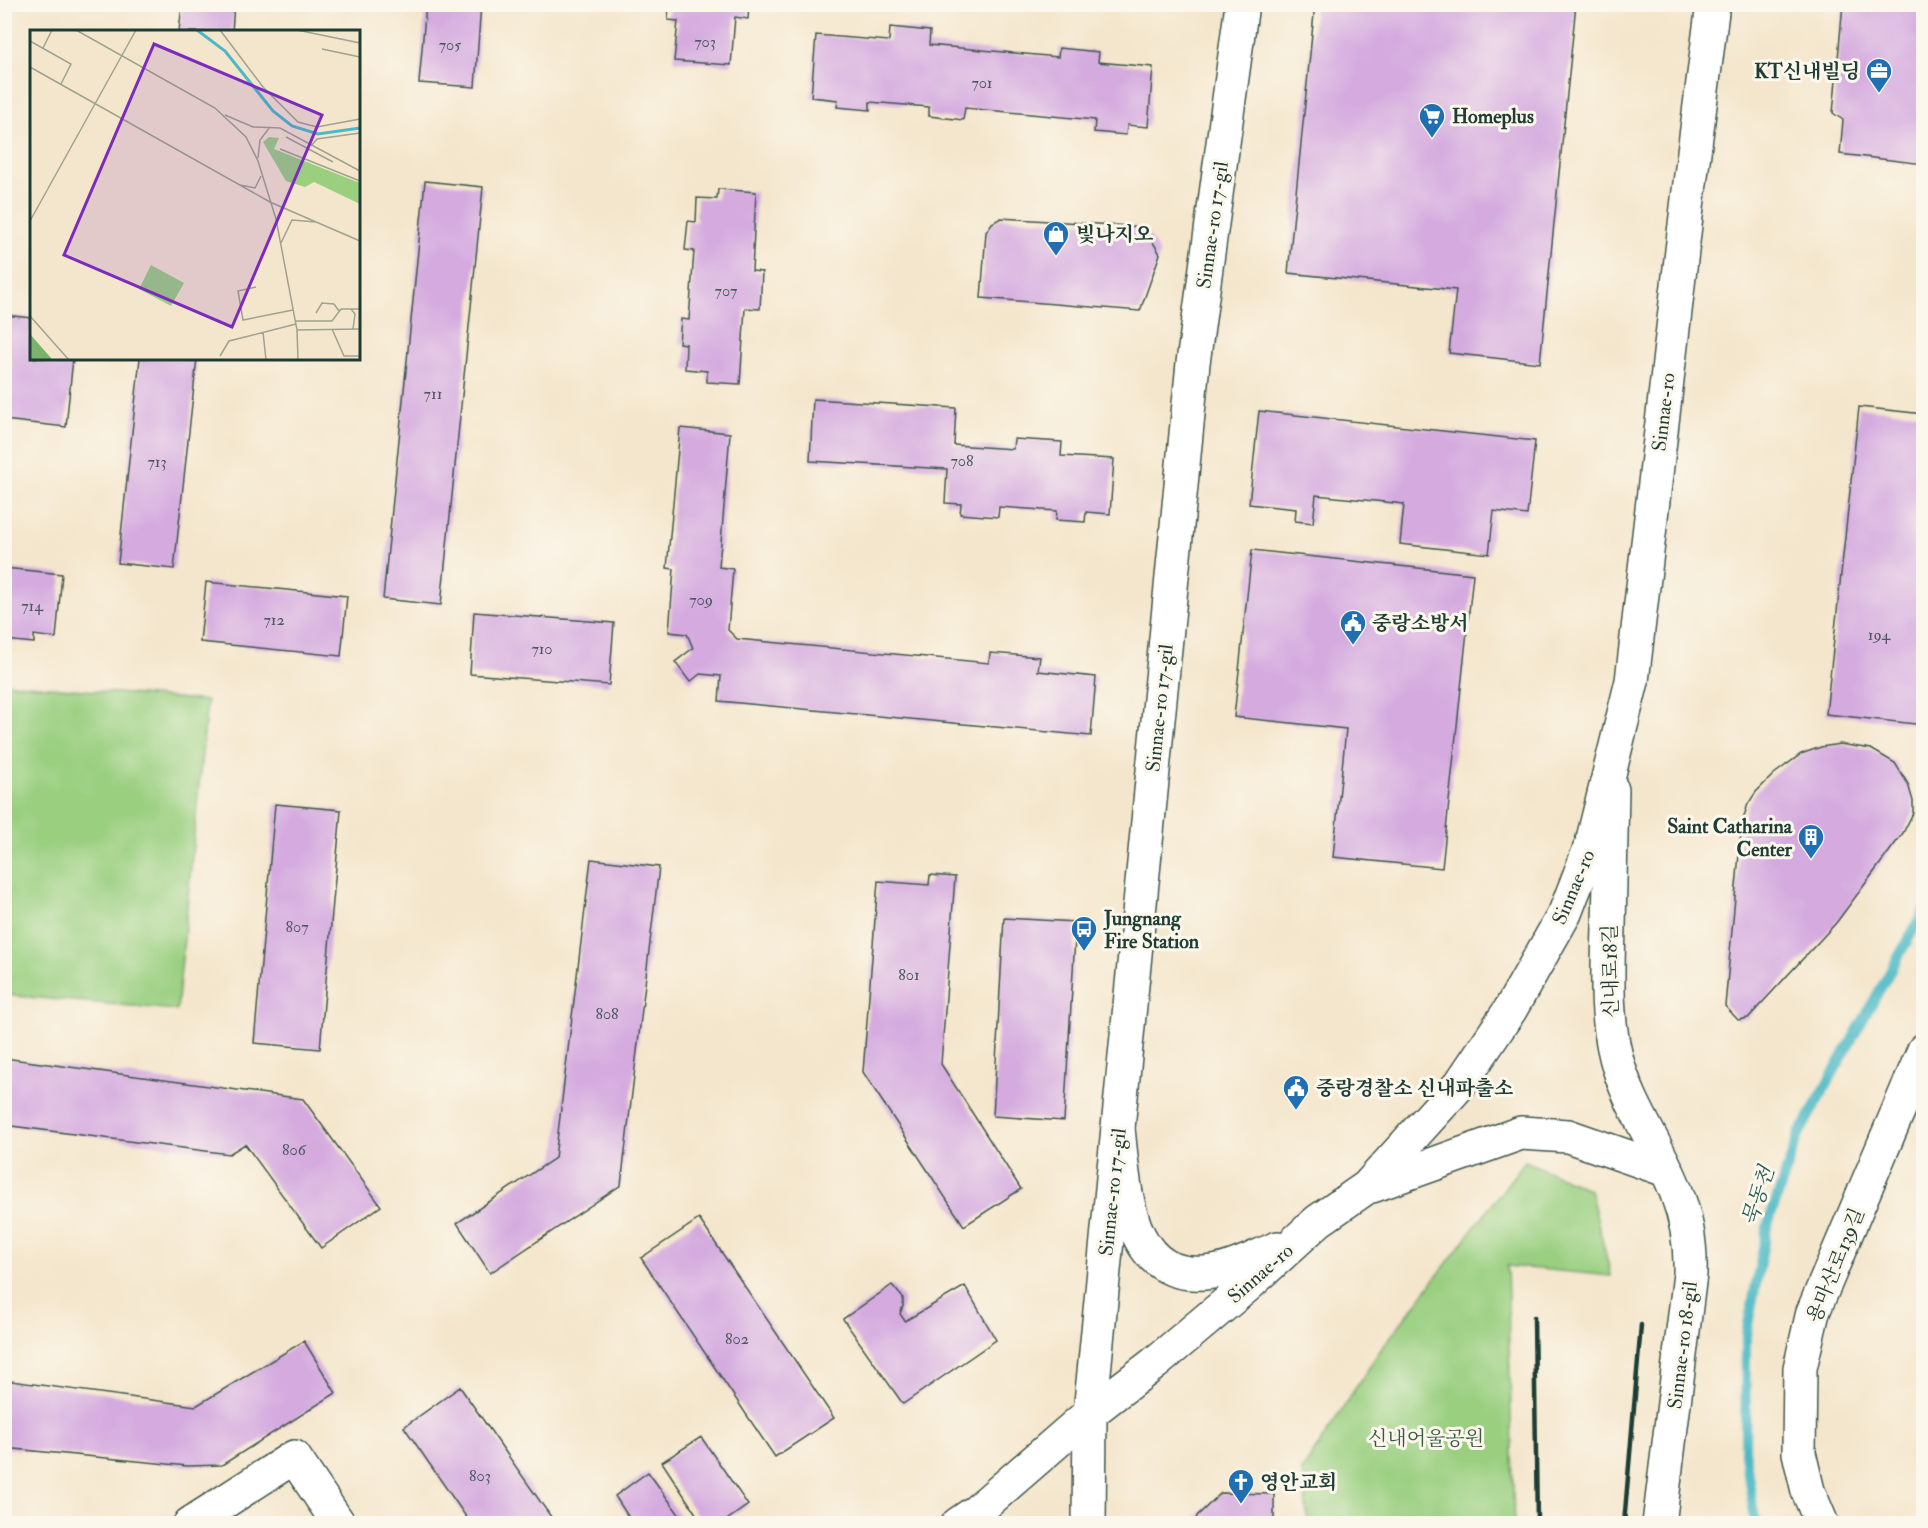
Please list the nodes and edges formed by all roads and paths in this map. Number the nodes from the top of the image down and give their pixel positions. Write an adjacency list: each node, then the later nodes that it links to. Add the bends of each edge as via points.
1 (1242, 4): 5 (main road, Sinnae-ro 17-gil, via 1193,363)
2 (1713, 4): 3 (main road, Sinnae-ro, via 1632,681)
3 (1613, 761): 6 (main road, 신내로18길, via 1607,995 1612,1038 1620,1073); 7 (main road, Sinnae-ro, via 1592,843 1564,913 1534,970 1461,1083)
4 (1923, 1050): 15 (main road, 용마산로139길, via 1813,1312 1800,1368 1799,1453 1808,1491)
5 (1118, 1129): 8 (main road, via 1132,1222 1143,1245 1158,1260 1179,1271 1214,1272); 9 (main road, Sinnae-ro 17-gil)
6 (1666, 1170): 7 (main road, via 1568,1136 1521,1133); 14 (main road, Sinnae-ro 18-gil, via 1688,1232 1690,1274)
7 (1367, 1187): 8 (main road, Sinnae-ro)
8 (1299, 1239): 9 (main road, Sinnae-ro, via 1155,1363)
9 (1090, 1413): 12 (main road, Sinnae-ro); 13 (main road, Sinnae-ro 17-gil)
10 (190, 1524): 11 (main road, via 294,1457)
11 (339, 1524)
12 (958, 1524)
13 (1089, 1524)
14 (1659, 1524)
15 (1822, 1524)

